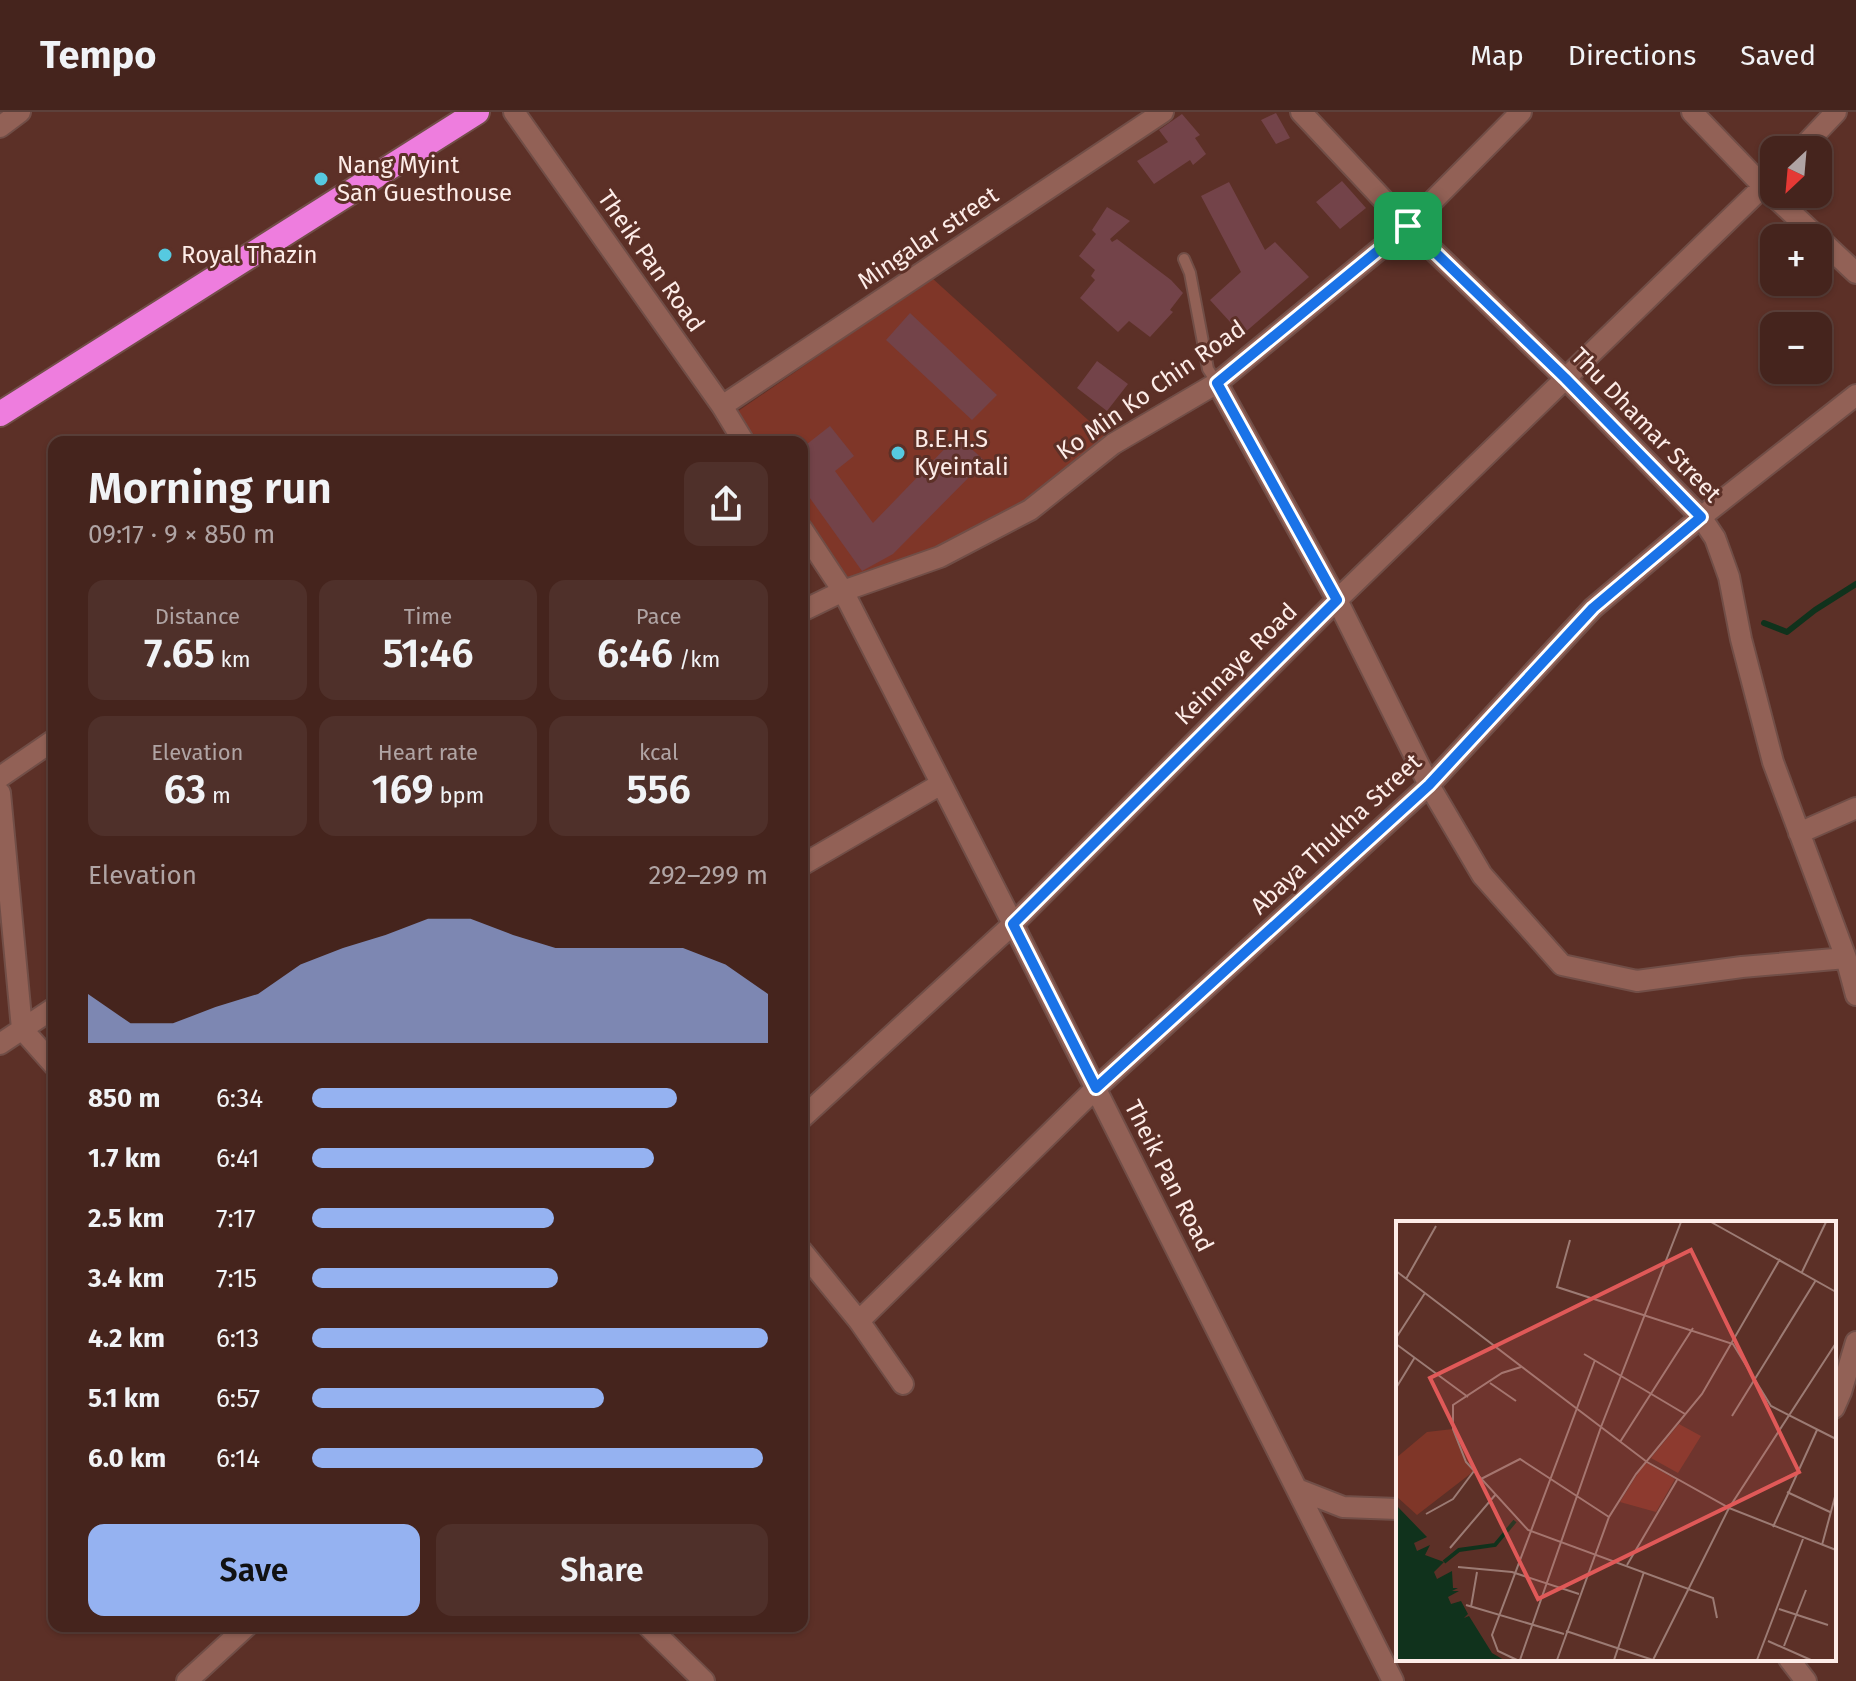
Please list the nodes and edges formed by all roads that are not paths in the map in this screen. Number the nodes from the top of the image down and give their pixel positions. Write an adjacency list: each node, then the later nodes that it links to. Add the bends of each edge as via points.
1 (20, 112): 9 (street)
2 (477, 112): 21 (highway)
3 (514, 112): 20 (street, Theik Pan Road)
4 (1163, 112): 20 (street, Mingalar street)
5 (1301, 112): 14 (street, Thu Dhamar Street)
6 (1521, 112): 14 (street, Ko Min Ko Chin Road)
7 (1692, 112): 11 (street)
8 (1836, 112): 10 (street)
9 (0, 127)
10 (1813, 136)
11 (1760, 174)
12 (1760, 191): 17 (street, Keinnaye Road)
13 (1794, 208): 16 (street)
14 (1408, 226): 17 (street, Thu Dhamar Street); 18 (street, Ko Min Ko Chin Road)
15 (1184, 259): 18 (lane, via 1208,369)
16 (1856, 273)
17 (1565, 378): 23 (street, Thu Dhamar Street); 26 (street, Keinnaye Road)
18 (1217, 383): 25 (street, Ko Min Ko Chin Road, via 1113,444 1030,510 940,557); 26 (street)
19 (1856, 395): 23 (street, Abaya Thukha Street)
20 (722, 406): 22 (street, Theik Pan Road)
21 (0, 414)
22 (740, 436)
23 (1701, 517): 31 (street, Abaya Thukha Street, via 1593,608); 34 (street, Thu Dhamar Street, via 1729,577 1773,762)
24 (808, 538): 25 (street, Theik Pan Road)
25 (843, 591): 27 (street, Ko Min Ko Chin Road); 30 (street, Theik Pan Road)
26 (1337, 600): 31 (street); 36 (street, Keinnaye Road)
27 (808, 608)
28 (48, 744): 29 (street)
29 (0, 777)
30 (941, 784): 35 (street); 36 (street, Theik Pan Road)
31 (1429, 785): 37 (street, via 1482,875 1562,965 1637,981); 43 (street, Abaya Thukha Street)
32 (0, 793): 40 (street)
33 (1856, 808): 34 (street)
34 (1799, 833): 37 (street, Thu Dhamar Street)
35 (808, 862)
36 (1013, 924): 43 (street, Theik Pan Road); 44 (street, Keinnaye Road)
37 (1846, 958): 38 (street, Thu Dhamar Street)
38 (1856, 995)
39 (48, 1012): 40 (street)
40 (22, 1029): 41 (street); 42 (street)
41 (0, 1044)
42 (48, 1058)
43 (1096, 1088): 46 (street, Abaya Thukha Street); 50 (street, Theik Pan Road)
44 (808, 1112)
45 (808, 1258): 46 (street)
46 (859, 1321): 48 (street)
47 (1856, 1342): 49 (street)
48 (903, 1384)
49 (1836, 1403)
50 (1297, 1489): 51 (street, via 1343,1507); 57 (street, Theik Pan Road)
51 (1396, 1509)
52 (240, 1632): 55 (street)
53 (654, 1632): 56 (street)
54 (1791, 1661): 58 (street)
55 (187, 1681)
56 (704, 1681)
57 (1393, 1681)
58 (1806, 1681)

